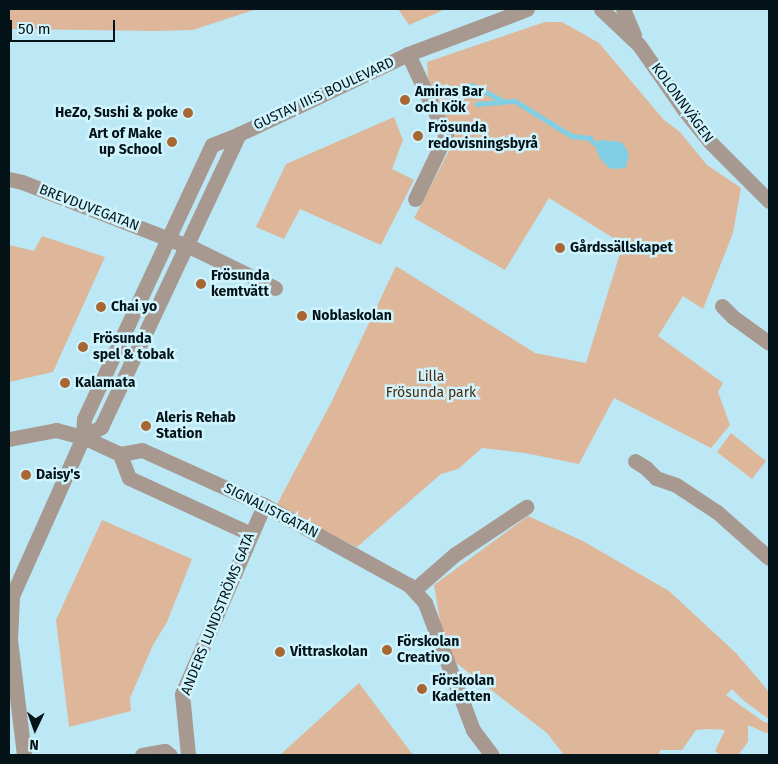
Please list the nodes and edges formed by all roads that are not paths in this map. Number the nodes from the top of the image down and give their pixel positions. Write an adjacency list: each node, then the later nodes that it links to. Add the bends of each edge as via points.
1 (527, 9): 5 (street, GUSTAV III:S BOULEVARD)
2 (601, 9): 4 (street, KOLONNVÄGEN)
3 (623, 9): 4 (street, KOLONNVÄGEN)
4 (639, 45): 9 (street, KOLONNVÄGEN, via 684,111)
5 (408, 54): 6 (street, GUSTAV III:S BOULEVARD); 8 (street, GUSTAV III:S BOULEVARD, via 446,135)
6 (239, 134): 10 (street, GUSTAV III:S BOULEVARD, via 212,145); 11 (street, GUSTAV III:S BOULEVARD)
7 (9, 179): 10 (street, BREVDUVEGATAN)
8 (415, 199)
9 (769, 201)
10 (168, 239): 11 (street); 15 (street, GUSTAV III:S BOULEVARD, via 84,419)
11 (185, 246): 12 (street); 15 (street, GUSTAV III:S BOULEVARD, via 101,427)
12 (275, 288)
13 (722, 306): 14 (street)
14 (769, 342)
15 (83, 437): 16 (street, via 56,430); 17 (street); 24 (street, GUSTAV III:S BOULEVARD, via 12,596 10,640)
16 (9, 439)
17 (120, 454): 19 (street, SIGNALISTGATAN, via 142,450); 21 (street, via 128,478)
18 (634, 461): 22 (street, via 656,478 676,485 717,512)
19 (264, 505): 21 (street, ANDERS LUNDSTRÖMS GATA); 23 (street, SIGNALISTGATAN, via 410,584)
20 (526, 506): 23 (street, via 454,555)
21 (252, 534): 27 (street, ANDERS LUNDSTRÖMS GATA, via 182,694)
22 (769, 558)
23 (414, 590): 28 (street, SIGNALISTGATAN, via 425,603 473,730)
24 (24, 755)
25 (142, 755): 26 (street, via 165,751)
26 (170, 755)
27 (188, 755)
28 (492, 755)

